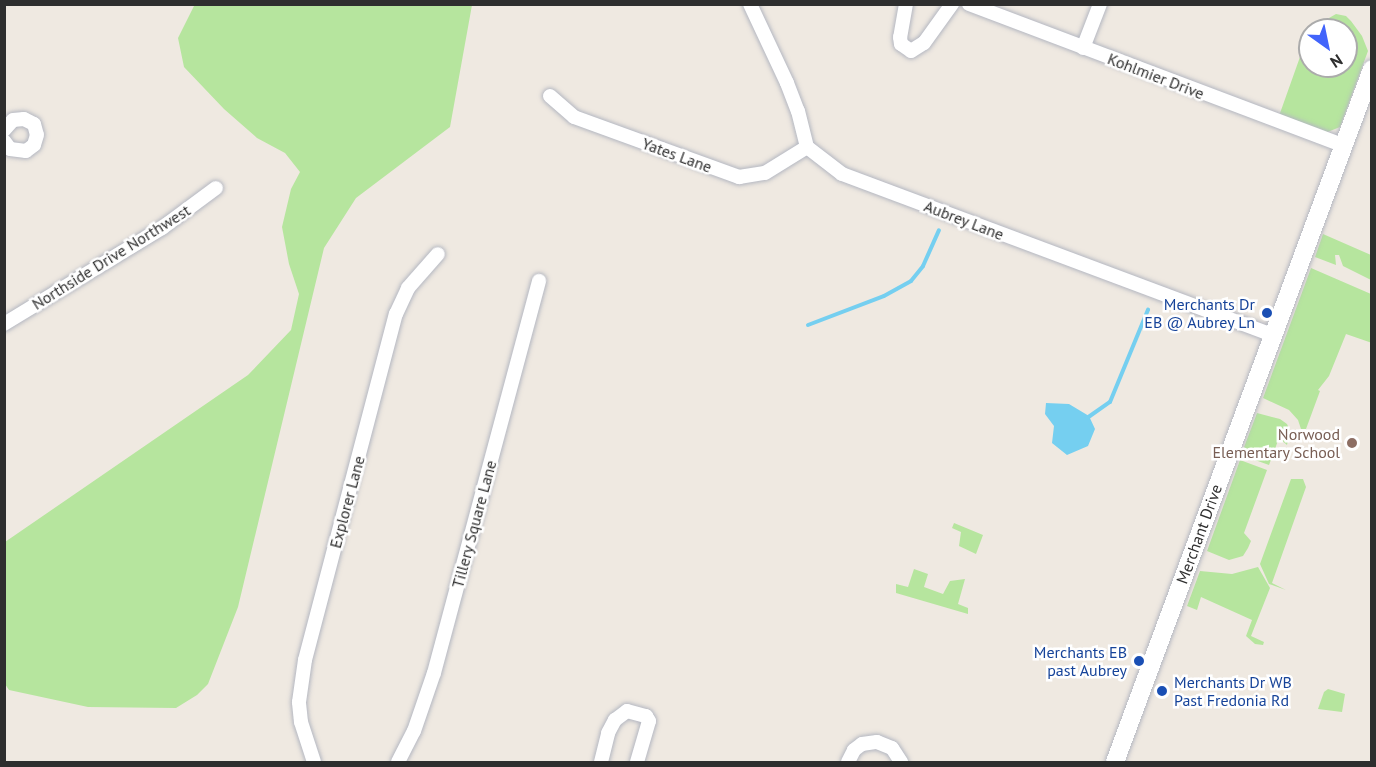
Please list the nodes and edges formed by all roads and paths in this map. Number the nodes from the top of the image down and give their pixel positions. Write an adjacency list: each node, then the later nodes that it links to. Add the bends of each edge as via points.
1 (750, 4): 12 (street, via 787,83)
2 (906, 4): 3 (street, via 900,37 901,44 911,51 924,43)
3 (952, 4)
4 (969, 4): 6 (street, Kohlmier Drive)
5 (1100, 4): 6 (street)
6 (1083, 48): 11 (street, Kohlmier Drive)
7 (1371, 69): 11 (main road, Merchant Drive)
8 (550, 96): 12 (street, Yates Lane, via 574,117 739,177 765,173)
9 (4, 130): 10 (street, via 13,120 24,119 33,124 38,135 26,151 15,151)
10 (5, 144)
11 (1343, 145): 17 (main road, Merchant Drive)
12 (807, 147): 17 (street, Aubrey Lane, via 842,174)
13 (216, 188): 16 (street, Northside Drive Northwest, via 162,228)
14 (438, 254): 18 (street, Explorer Lane, via 408,288 396,314 306,654 299,702 301,723)
15 (540, 281): 19 (street, Tillery Square Lane, via 434,673 414,731)
16 (4, 324)
17 (1272, 335): 24 (main road, Merchant Drive)
18 (314, 762)
19 (398, 762)
20 (601, 762): 21 (street, via 608,733 615,720 627,711 650,721)
21 (637, 762)
22 (848, 762): 23 (street, via 862,744 876,742 892,748)
23 (901, 762)
24 (1115, 762)

